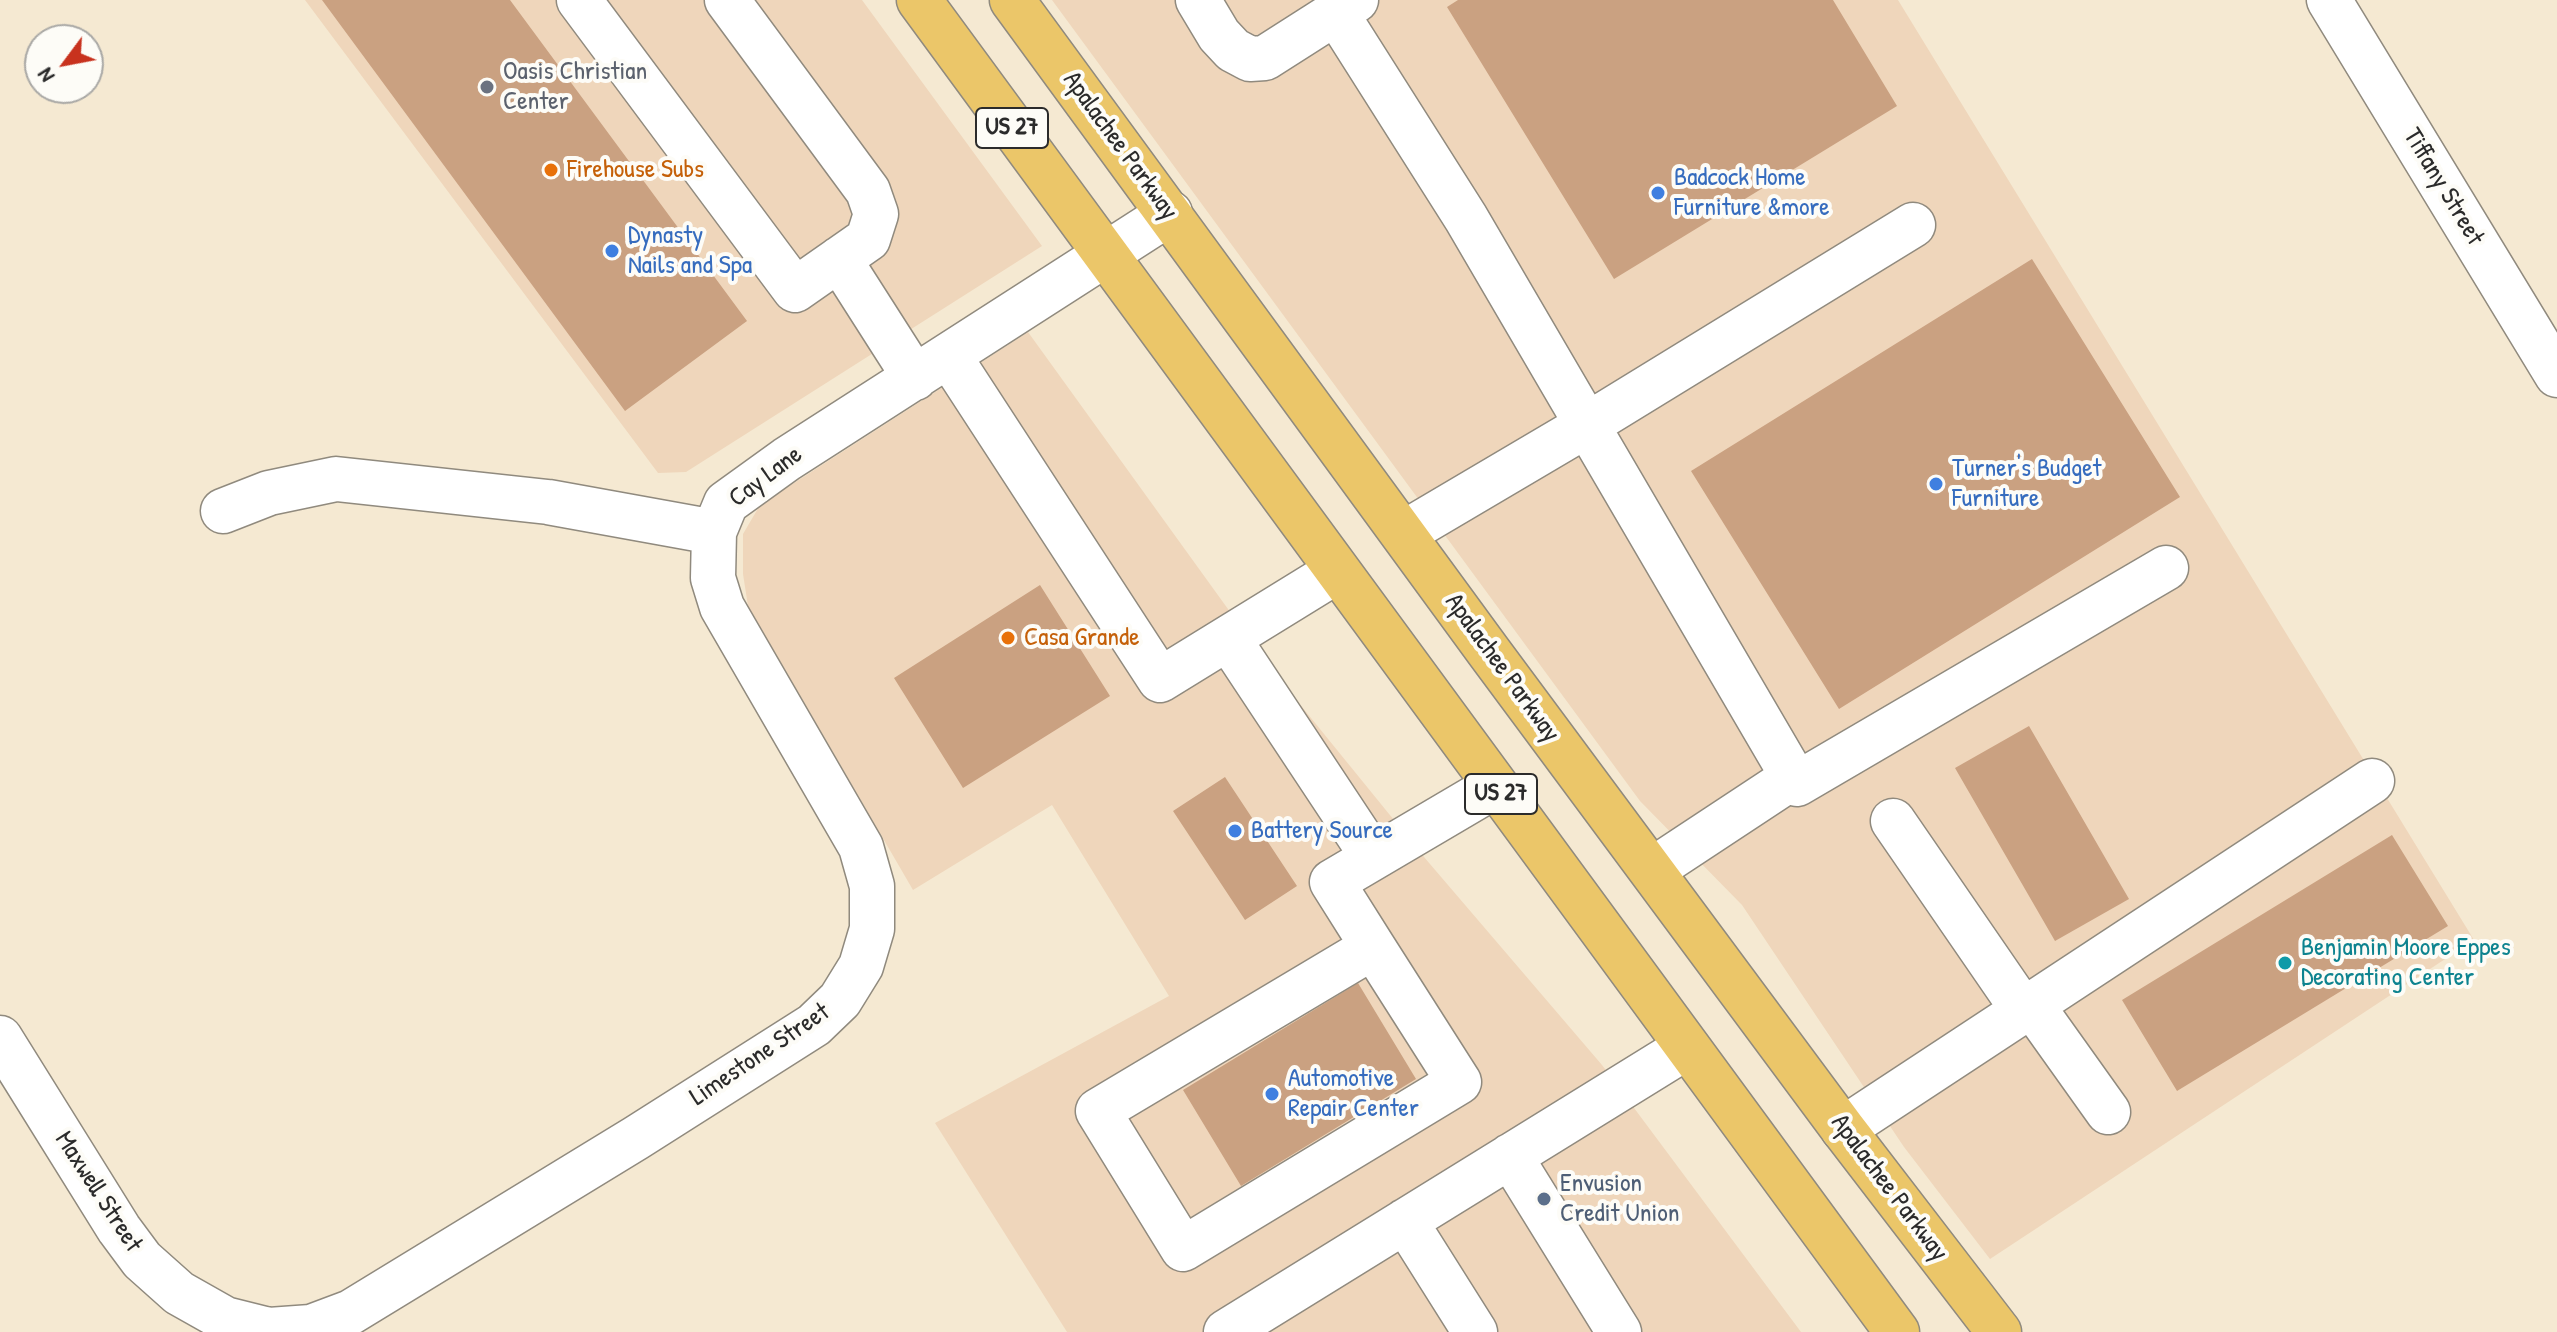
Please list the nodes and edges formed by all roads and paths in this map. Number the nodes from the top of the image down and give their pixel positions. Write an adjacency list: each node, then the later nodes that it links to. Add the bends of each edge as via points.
1 (579, 0): 11 (street, via 795,290)
2 (727, 0): 11 (street, via 868,191 876,214 868,239)
3 (919, 0): 10 (main road, US 27)
4 (1012, 0): 8 (main road, Apalachee Parkway / US 27)
5 (1198, 0): 7 (street, via 1219,35 1250,59 1265,58)
6 (2329, 0): 13 (street, Tiffany Street)
7 (1324, 10): 14 (street, via 1466,218)
8 (1170, 213): 10 (street, Cay Lane); 17 (main road, Apalachee Parkway / US 27)
9 (1913, 225): 14 (street)
10 (1105, 256): 12 (street, Cay Lane); 19 (main road, US 27)
11 (839, 259): 12 (street)
12 (932, 367): 16 (street, Cay Lane, via 726,503); 20 (street, via 1160,680)
13 (2557, 375)
14 (1587, 425): 17 (street); 21 (street)
15 (223, 511): 16 (street, Cay Lane, via 269,493 336,479 548,502)
16 (714, 532): 35 (street, Limestone Street, via 713,578 722,607 861,847 872,886 872,929 861,966 840,1000 814,1025 351,1312 311,1327 269,1330)
17 (1404, 533): 26 (main road, Apalachee Parkway / US 27)
18 (2166, 568): 21 (street, via 1797,784)
19 (1337, 571): 20 (street); 23 (main road, US 27)
20 (1228, 638): 25 (street)
21 (1793, 777): 26 (street)
22 (2372, 781): 28 (street)
23 (1495, 786): 25 (street); 30 (main road, US 27)
24 (1893, 821): 28 (street)
25 (1373, 857): 27 (street, via 1332,882)
26 (1652, 870): 32 (main road, Apalachee Parkway / US 27)
27 (1373, 947): 27 (street, via 1098,1111 1183,1249 1459,1082)
28 (2027, 1007): 31 (street); 32 (street)
29 (0, 1038): 35 (street, Maxwell Street, via 142,1260 179,1293)
30 (1687, 1047): 33 (street); 39 (main road, US 27)
31 (2108, 1112)
32 (1843, 1129): 40 (main road, Apalachee Parkway / US 27)
33 (1510, 1156): 34 (street); 38 (street)
34 (1405, 1221): 36 (street); 37 (street)
35 (225, 1319)
36 (1226, 1332)
37 (1475, 1332)
38 (1619, 1332)
39 (1897, 1332)
40 (1999, 1332)

